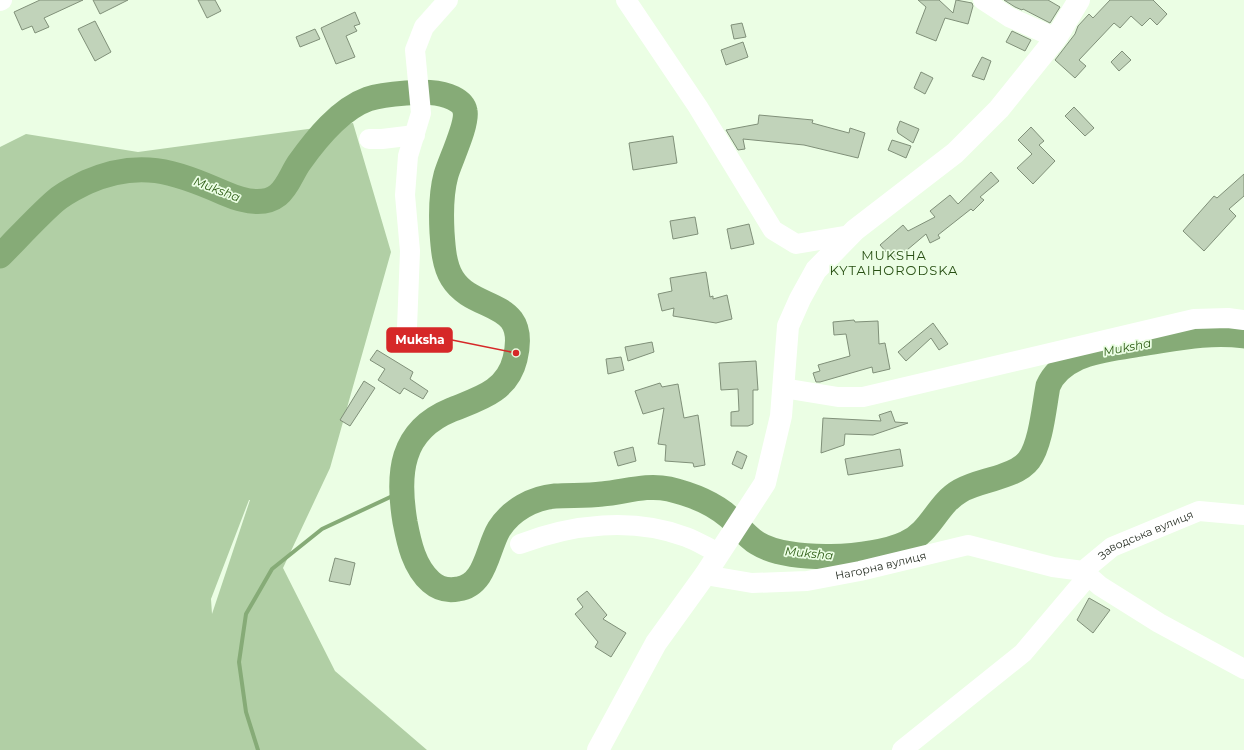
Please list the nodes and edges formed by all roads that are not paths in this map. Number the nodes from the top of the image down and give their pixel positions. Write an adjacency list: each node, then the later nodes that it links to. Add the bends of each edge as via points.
1 (448, 0): 6 (street, via 424,27 415,50 421,114)
2 (626, 0): 8 (street, via 698,107 773,230 796,244)
3 (983, 0): 5 (street, via 1009,17)
4 (1079, 0): 5 (main road)
5 (1056, 38): 8 (main road, via 999,109 955,153)
6 (414, 135): 7 (street); 10 (street, via 408,156 405,195 410,251)
7 (369, 139)
8 (850, 235): 11 (main road, via 816,270 800,298 788,326)
9 (1244, 320): 11 (street, via 1194,319 863,397 838,397)
10 (407, 328)
11 (783, 388): 14 (main road, via 781,416 765,483)
12 (1244, 515): 15 (street, Заводська вулиця, via 1199,511 1112,547)
13 (520, 544): 14 (street, via 546,534 614,524 655,528)
14 (722, 549): 16 (main road)
15 (1086, 573): 16 (street, Нагорна вулиця, via 968,545 807,581 752,583); 17 (street, via 1100,586 1159,623); 19 (street, Заводська вулиця, via 1024,653)
16 (705, 575): 18 (main road, via 656,643)
17 (1244, 669)
18 (598, 750)
19 (902, 750)

